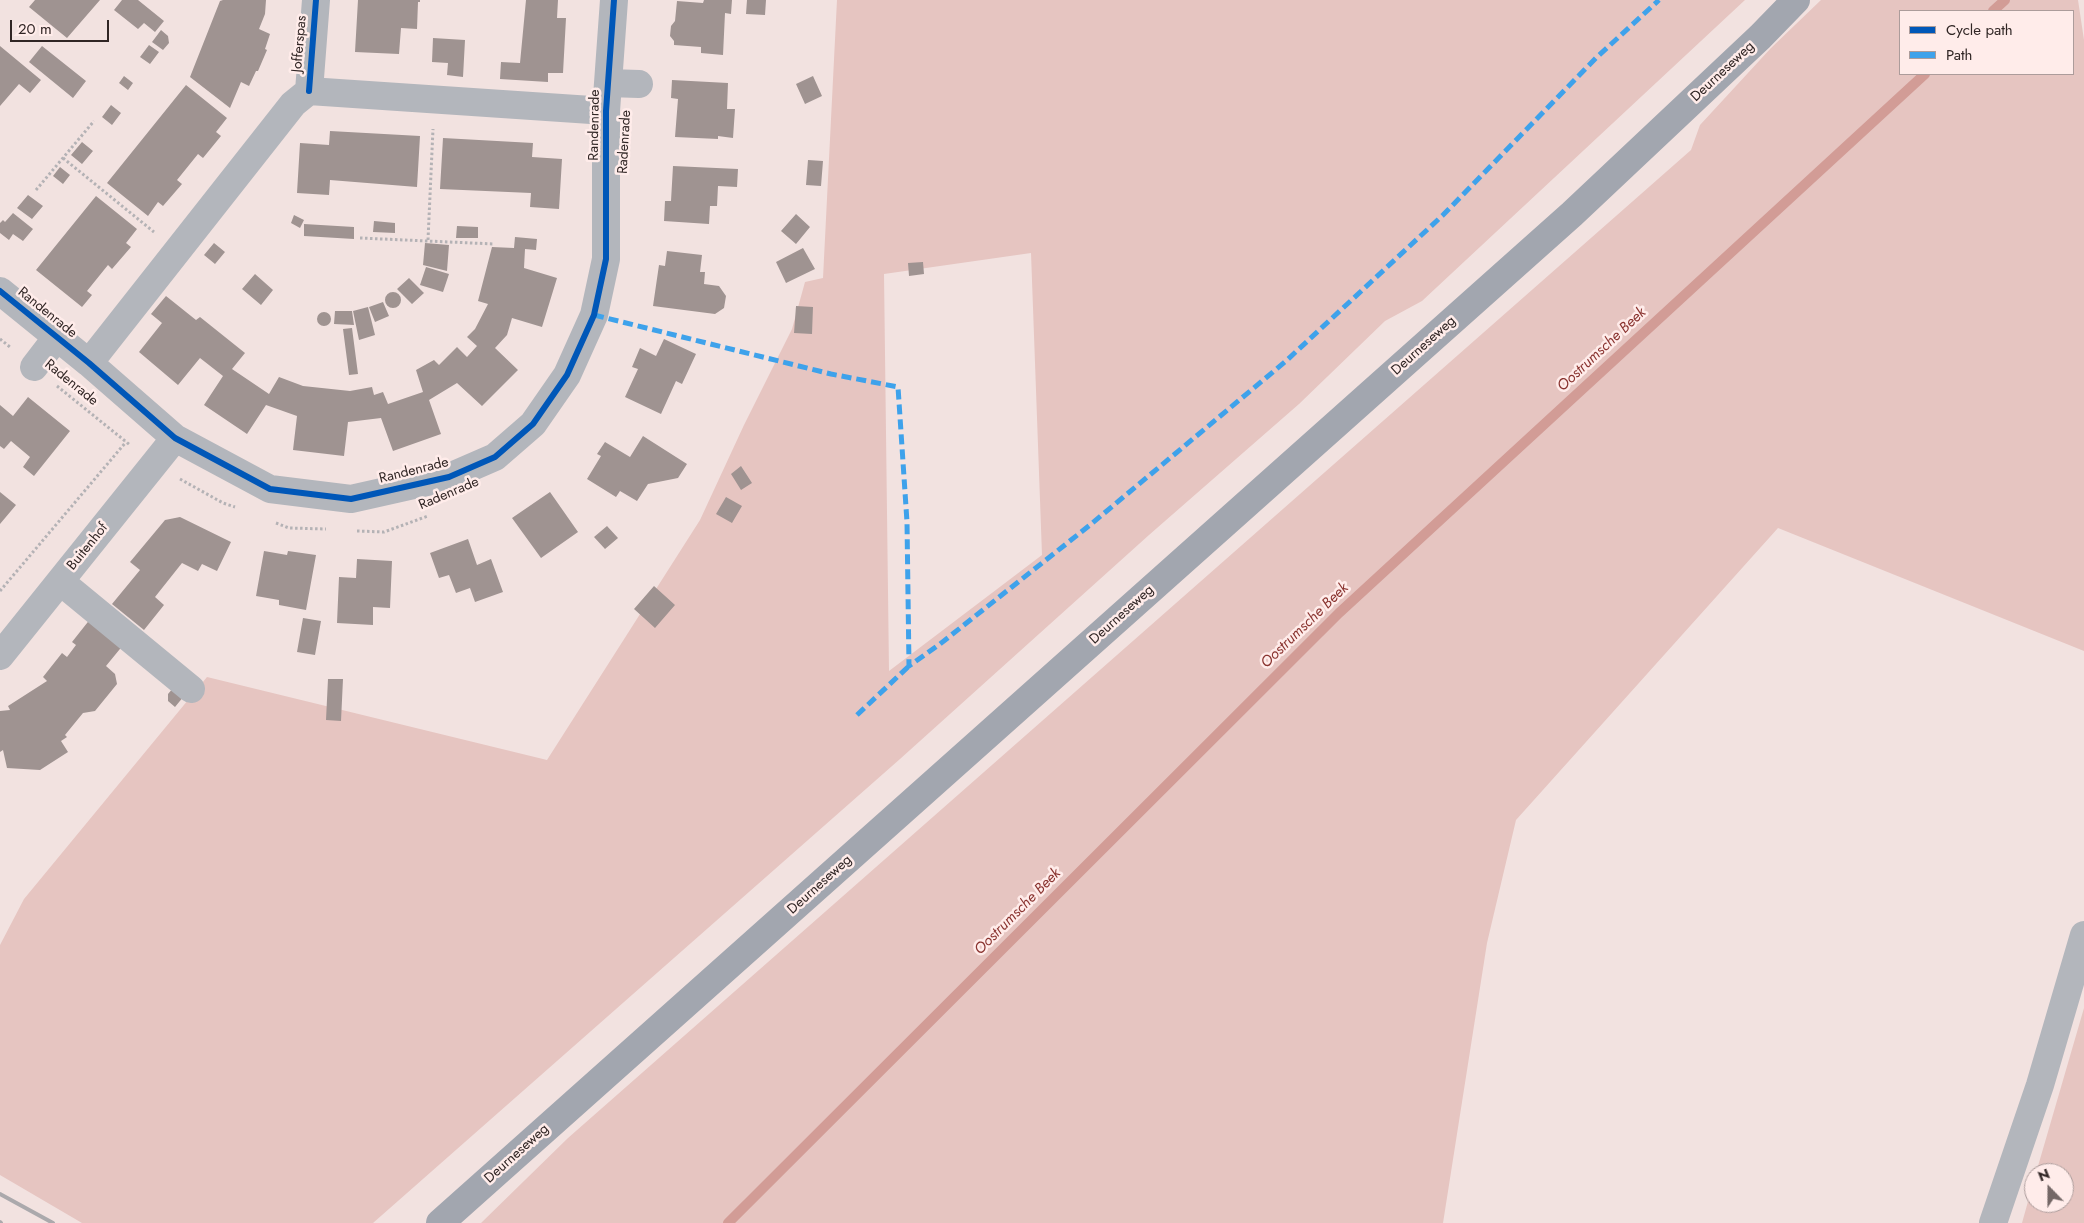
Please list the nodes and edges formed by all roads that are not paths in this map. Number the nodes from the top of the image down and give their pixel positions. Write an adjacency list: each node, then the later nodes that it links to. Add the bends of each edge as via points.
1 (316, 0): 6 (street, Jofferspas)
2 (614, 0): 4 (street, Randenrade)
3 (1796, 0): 17 (main road, Deurneseweg, via 1572,214)
4 (608, 83): 5 (street); 7 (street, Randenrade)
5 (639, 84)
6 (309, 91): 7 (street, Jofferspas); 10 (street, Jofferspas, via 293,104)
7 (606, 111): 12 (street, Randenrade, via 606,259 594,314 567,375 533,424 495,457 448,477 351,499 270,489)
8 (0, 292): 9 (street, Randenrade)
9 (57, 337): 10 (street, Randenrade); 11 (street)
10 (90, 363): 12 (street, Randenrade)
11 (34, 367)
12 (175, 438): 13 (street, Buitenhof)
13 (61, 582): 14 (street, Buitenhof); 15 (street)
14 (0, 656)
15 (191, 689)
16 (2084, 935): 18 (street, via 2040,1086)
17 (440, 1223)
18 (1994, 1223)

